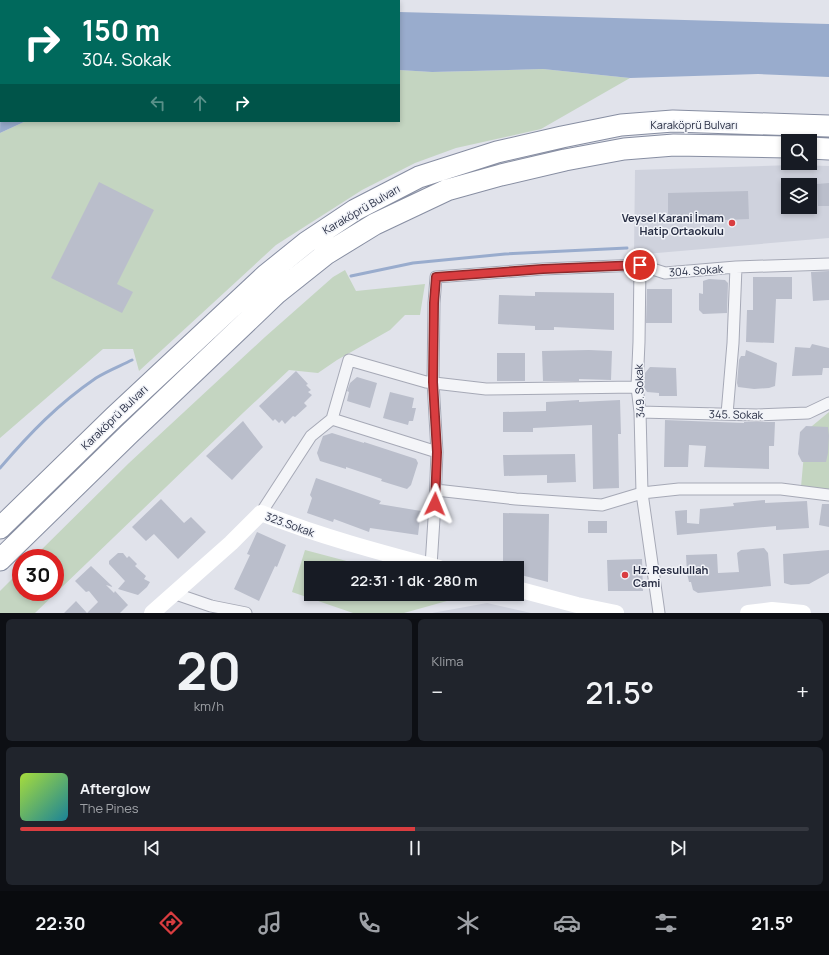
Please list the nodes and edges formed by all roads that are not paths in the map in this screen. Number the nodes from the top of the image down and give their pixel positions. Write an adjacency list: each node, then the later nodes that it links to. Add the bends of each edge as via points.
1 (829, 126): 19 (highway, Karaköprü Bulvarı, via 673,121 621,125 497,152 418,177 355,210 307,242 266,275)
2 (781, 147): 20 (highway, Karaköprü Bulvarı, via 674,145 624,149 565,160 447,190 375,224 326,254 277,293)
3 (817, 148): 4 (highway)
4 (829, 149)
5 (829, 264): 7 (street, 304. Sokak)
6 (640, 265): 7 (street, 304. Sokak, via 665,273); 8 (street, 304. Sokak, via 436,277); 9 (street, 349. Sokak)
7 (736, 267): 12 (street, via 733,343)
8 (433, 382): 9 (street, via 486,389); 13 (street, via 409,378 349,360); 14 (street)
9 (637, 387): 11 (street, 349. Sokak)
10 (829, 403): 12 (street, 345. Sokak, via 808,413)
11 (640, 412): 12 (street, 345. Sokak); 16 (street, 349. Sokak)
12 (726, 414)
13 (332, 419): 14 (street); 18 (street, via 311,436)
14 (437, 452): 15 (street)
15 (436, 490): 16 (street, via 516,500 602,505); 22 (street)
16 (642, 493): 17 (street, via 679,489 781,489); 29 (street, 349. Sokak)
17 (829, 495)
18 (261, 513): 21 (street, 323.Sokak, via 363,548); 24 (street, 323.Sokak, via 231,543)
19 (0, 528)
20 (0, 560)
21 (412, 561)
22 (435, 561)
23 (524, 591): 25 (street)
24 (173, 593): 26 (street, 323.Sokak); 27 (street, via 211,606)
25 (577, 609): 28 (street)
26 (152, 613)
27 (246, 613)
28 (616, 613)
29 (659, 613)
30 (748, 613): 31 (street, via 772,610)
31 (803, 613)

